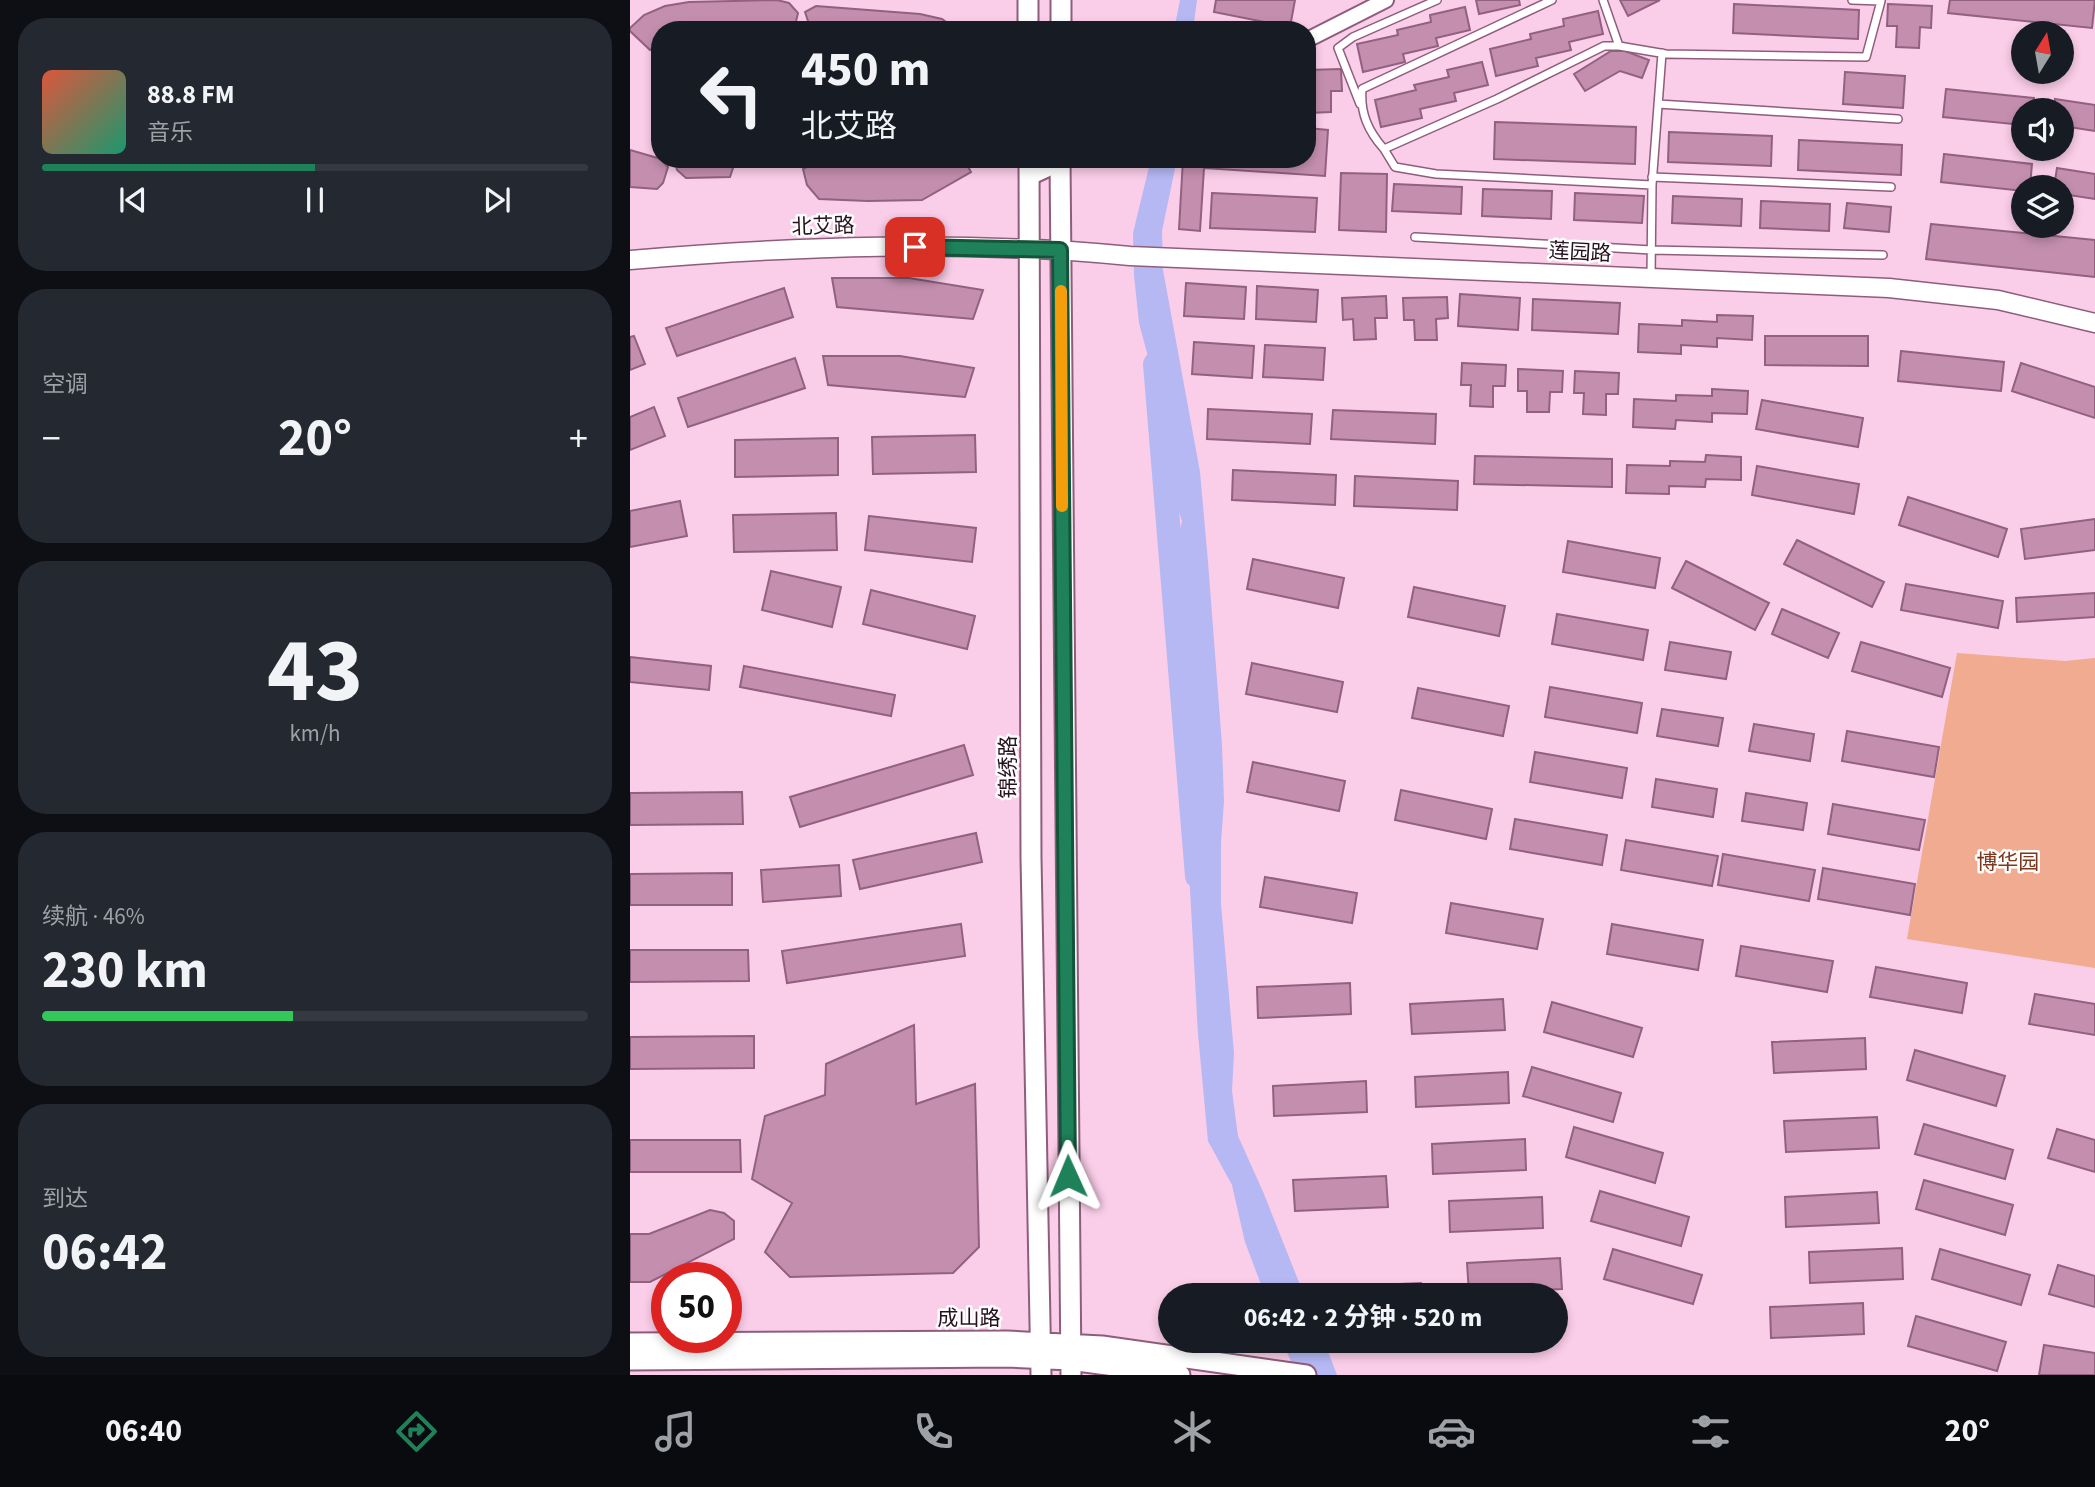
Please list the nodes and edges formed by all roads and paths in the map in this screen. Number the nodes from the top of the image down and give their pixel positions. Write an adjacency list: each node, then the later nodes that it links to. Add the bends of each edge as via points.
1 (1028, 0): 9 (main road)
2 (1061, 0): 10 (main road)
3 (1386, 0): 11 (street)
4 (1437, 0): 15 (lane, via 1338,48)
5 (1552, 0): 15 (lane, via 1362,89)
6 (1603, 0): 12 (lane)
7 (1852, 0): 8 (lane)
8 (1881, 1): 13 (lane, via 1866,57)
9 (1028, 21)
10 (1061, 21)
11 (1316, 35)
12 (1619, 46): 13 (lane); 17 (lane, via 1604,46)
13 (1662, 53): 14 (lane)
14 (1658, 104): 16 (lane); 20 (lane)
15 (1361, 106): 17 (lane, via 1371,135)
16 (1898, 119)
17 (1384, 149): 20 (lane, via 1395,167 1436,174)
18 (1064, 168): 24 (main road)
19 (1029, 169): 23 (main road, 锦绣路)
20 (1652, 181): 21 (lane); 25 (lane)
21 (1891, 187)
22 (1415, 237): 25 (lane)
23 (1029, 249): 24 (street, 北艾路); 27 (street, 北艾路, via 814,248); 31 (main road, 锦绣路, via 1031,858)
24 (1060, 250): 28 (street, 莲园路); 32 (main road)
25 (1652, 250): 26 (lane); 28 (lane)
26 (1882, 255)
27 (630, 260)
28 (1651, 278): 29 (street, 莲园路, via 1956,294)
29 (2095, 323)
30 (630, 1343): 31 (main road, 成山路)
31 (1040, 1358): 32 (main road, 成山路); 33 (main road, 成山路)
32 (1070, 1359): 34 (main road, 成山路); 35 (main road, 成山路, via 1249,1367)
33 (630, 1360)
34 (1180, 1375)
35 (1306, 1375)

